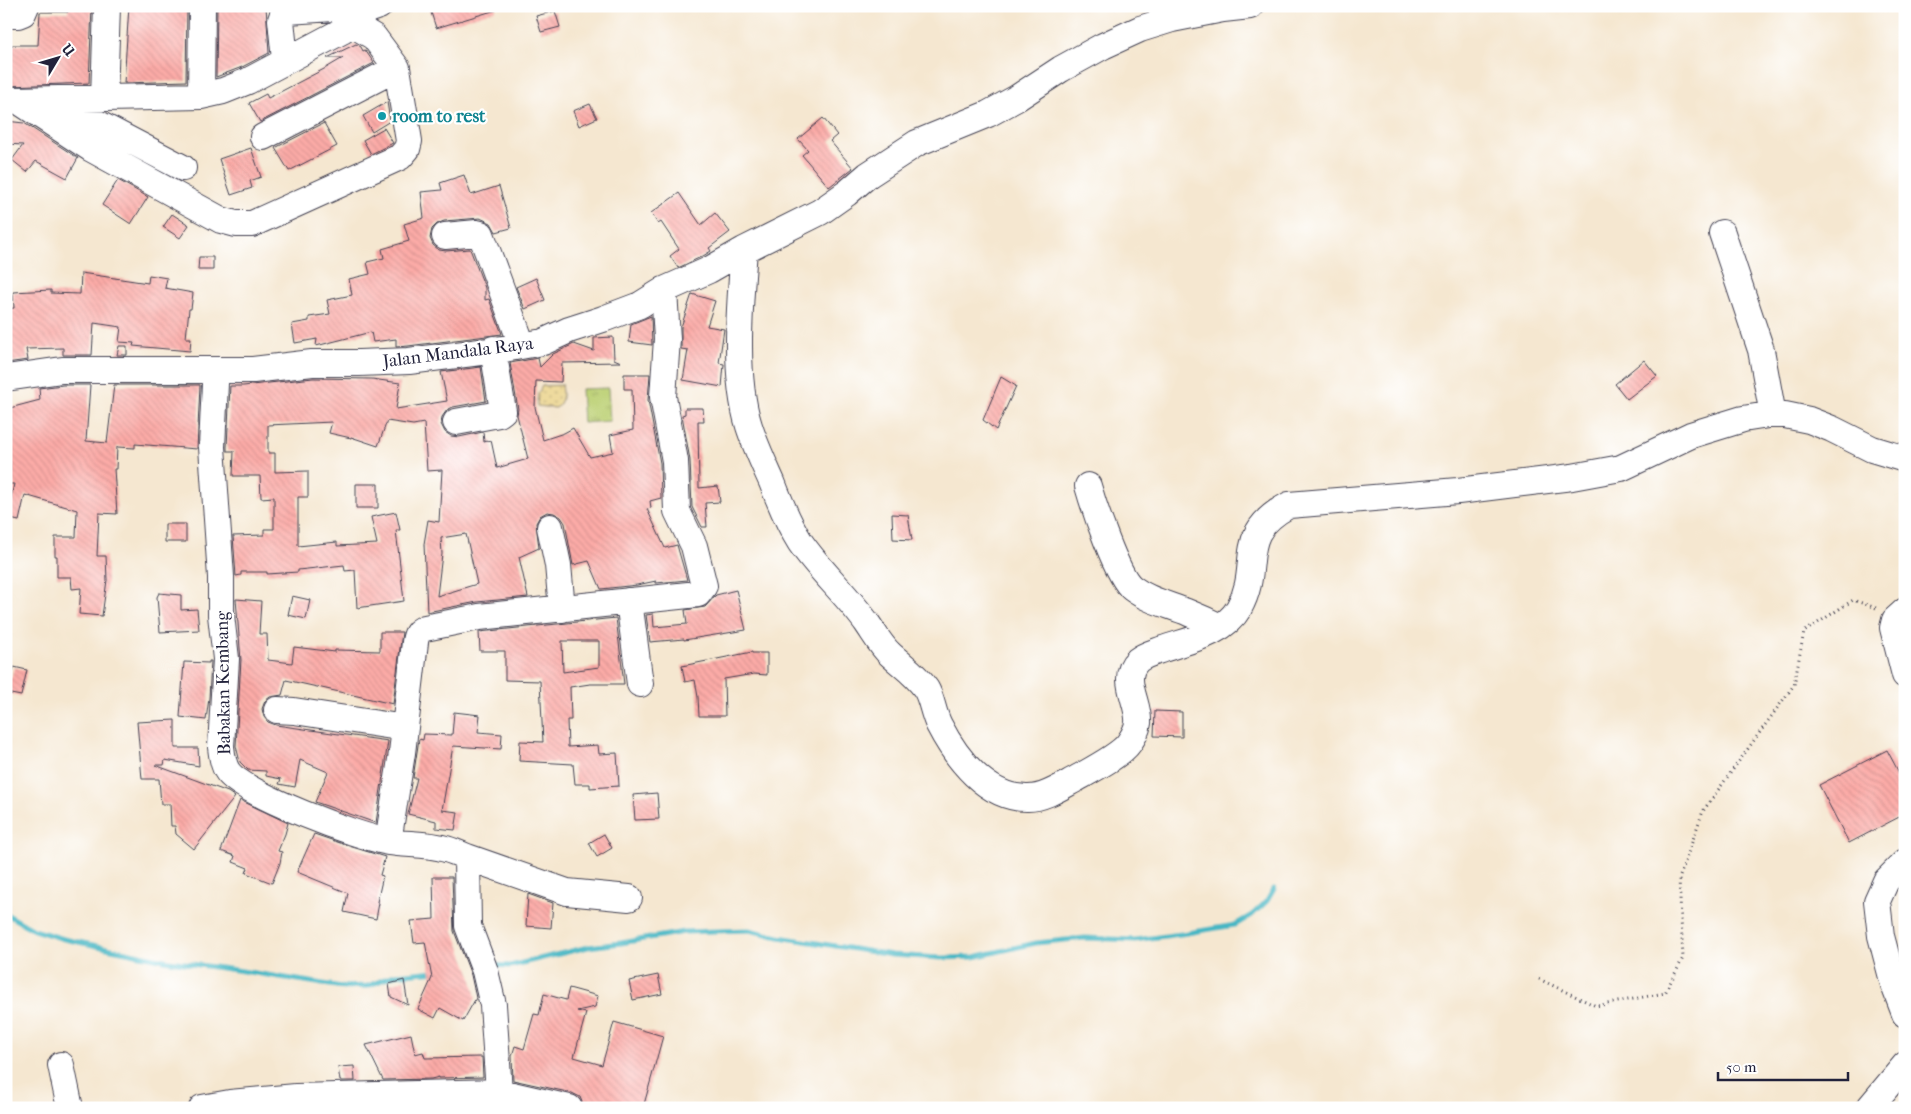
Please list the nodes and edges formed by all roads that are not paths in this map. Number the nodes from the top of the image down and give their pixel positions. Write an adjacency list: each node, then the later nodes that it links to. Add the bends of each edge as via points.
1 (26, 6): 6 (street, via 23,13)
2 (107, 6): 10 (street)
3 (202, 6): 9 (street)
4 (1250, 6): 17 (street, Jalan Mandala Raya, via 1172,19 1103,46 988,114 917,142 820,212)
5 (365, 13): 7 (street, via 327,40); 7 (street, via 348,7 288,11 281,20); 8 (street, via 374,37)
6 (6, 15)
7 (286, 60): 9 (street, via 248,81)
8 (397, 68): 12 (street, via 408,141 407,149 400,157 252,224 221,220 90,148); 13 (street)
9 (201, 96): 10 (street)
10 (104, 98): 11 (street)
11 (50, 99): 12 (street); 14 (street)
12 (12, 100)
13 (263, 137)
14 (183, 168)
15 (1722, 233): 23 (street, via 1761,350)
16 (444, 236): 19 (street, via 481,234)
17 (744, 250): 18 (street, Jalan Mandala Raya); 31 (street, via 740,306 741,389 748,425 784,512 801,543 863,617 888,653 917,677 928,693 933,714 946,739 976,776 1000,794 1029,798 1056,790 1085,774 1126,748 1135,734 1138,721 1129,676 1139,659)
18 (664, 290): 19 (street, Jalan Mandala Raya, via 640,305 544,342); 28 (street, via 667,339 663,397 675,461 677,511 694,546 704,586 698,594)
19 (522, 345): 20 (street, Jalan Mandala Raya)
20 (493, 349): 21 (street, Jalan Mandala Raya, via 409,361); 24 (street, via 503,411)
21 (213, 370): 22 (street, Jalan Mandala Raya, via 62,370); 36 (street, Babakan Kembang, via 212,446 226,659 222,756 228,772 262,796)
22 (6, 378)
23 (1773, 415): 25 (street, via 1809,420 1872,449); 31 (street, via 1743,419 1691,435 1621,468 1458,491 1289,505 1273,514 1262,526 1251,546 1248,590 1238,611 1226,624)
24 (456, 422)
25 (1905, 459)
26 (1088, 486): 31 (street, via 1116,562 1130,587 1150,599 1188,612)
27 (550, 526): 29 (street)
28 (629, 601): 29 (street); 33 (street)
29 (562, 609): 35 (street, via 479,618 419,630)
30 (1902, 614): 32 (street, via 1894,620 1893,628)
31 (1212, 631)
32 (1905, 675)
33 (640, 684)
34 (277, 710): 35 (street)
35 (405, 728): 36 (street)
36 (388, 842): 37 (street, Babakan Kembang, via 445,849)
37 (467, 857): 39 (street, Babakan Kembang, via 567,892); 43 (street, via 468,926 485,971 493,1005)
38 (1905, 862): 40 (street, via 1886,881 1877,901 1881,936)
39 (629, 898)
40 (1905, 1014)
41 (61, 1065): 48 (street)
42 (1905, 1065): 47 (street)
43 (499, 1092): 44 (street); 50 (street)
44 (427, 1100): 45 (street)
45 (381, 1101): 46 (street, via 296,1097)
46 (265, 1104): 49 (street)
47 (1872, 1107)
48 (70, 1108)
49 (202, 1108)
50 (569, 1108)

